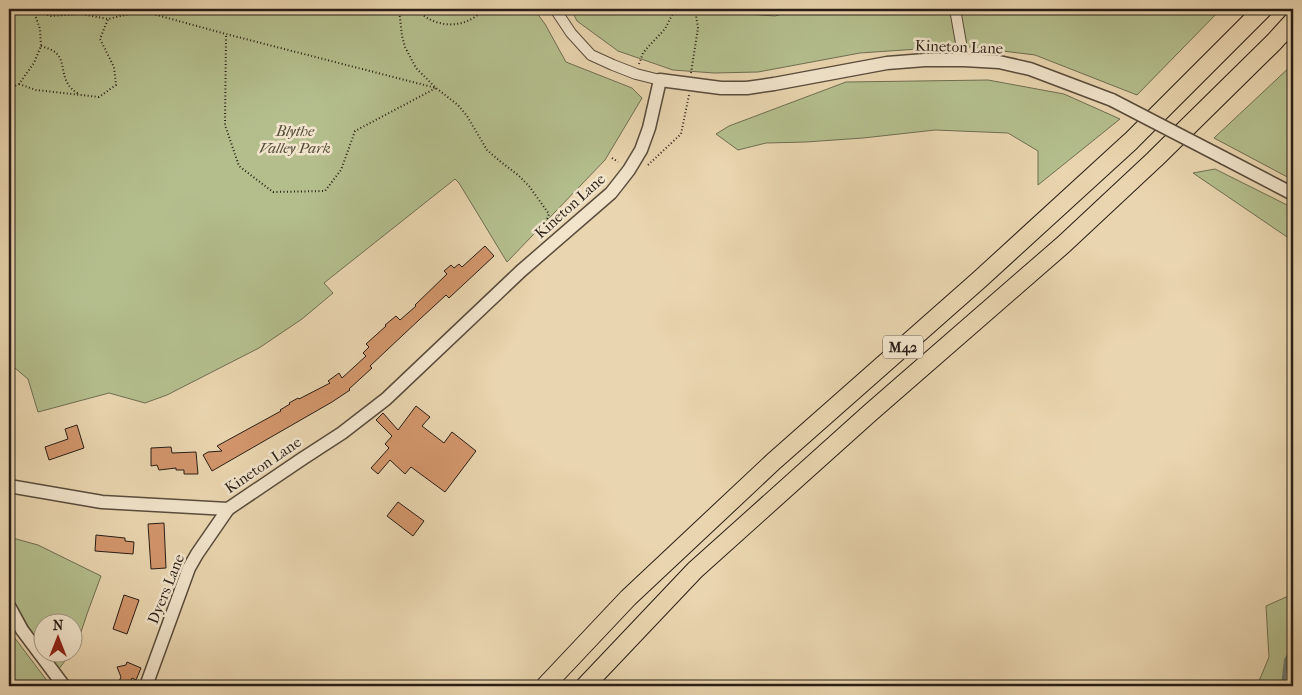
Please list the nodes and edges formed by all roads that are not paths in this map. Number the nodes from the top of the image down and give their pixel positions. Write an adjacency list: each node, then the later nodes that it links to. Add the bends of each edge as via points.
1 (555, 9): 6 (street, via 591,54 636,74)
2 (955, 9): 5 (street)
3 (1263, 9): 13 (highway, M42, via 1131,142 774,461 628,598)
4 (1293, 21): 14 (highway, M42, via 1169,146 1071,238 695,570)
5 (964, 60): 6 (street, Kineton Lane, via 887,63 748,88); 7 (street, Kineton Lane, bridge, via 999,62 1030,70 1112,100)
6 (660, 80): 9 (street, Kineton Lane, via 650,128 629,170 610,193 521,271 386,399 342,433)
7 (1293, 194)
8 (9, 486): 9 (street, Kineton Lane, via 102,502)
9 (228, 509): 12 (street, Dyers Lane, via 189,568)
10 (9, 606): 11 (street, via 22,630)
11 (64, 686)
12 (146, 686)
13 (545, 686)
14 (585, 686)

